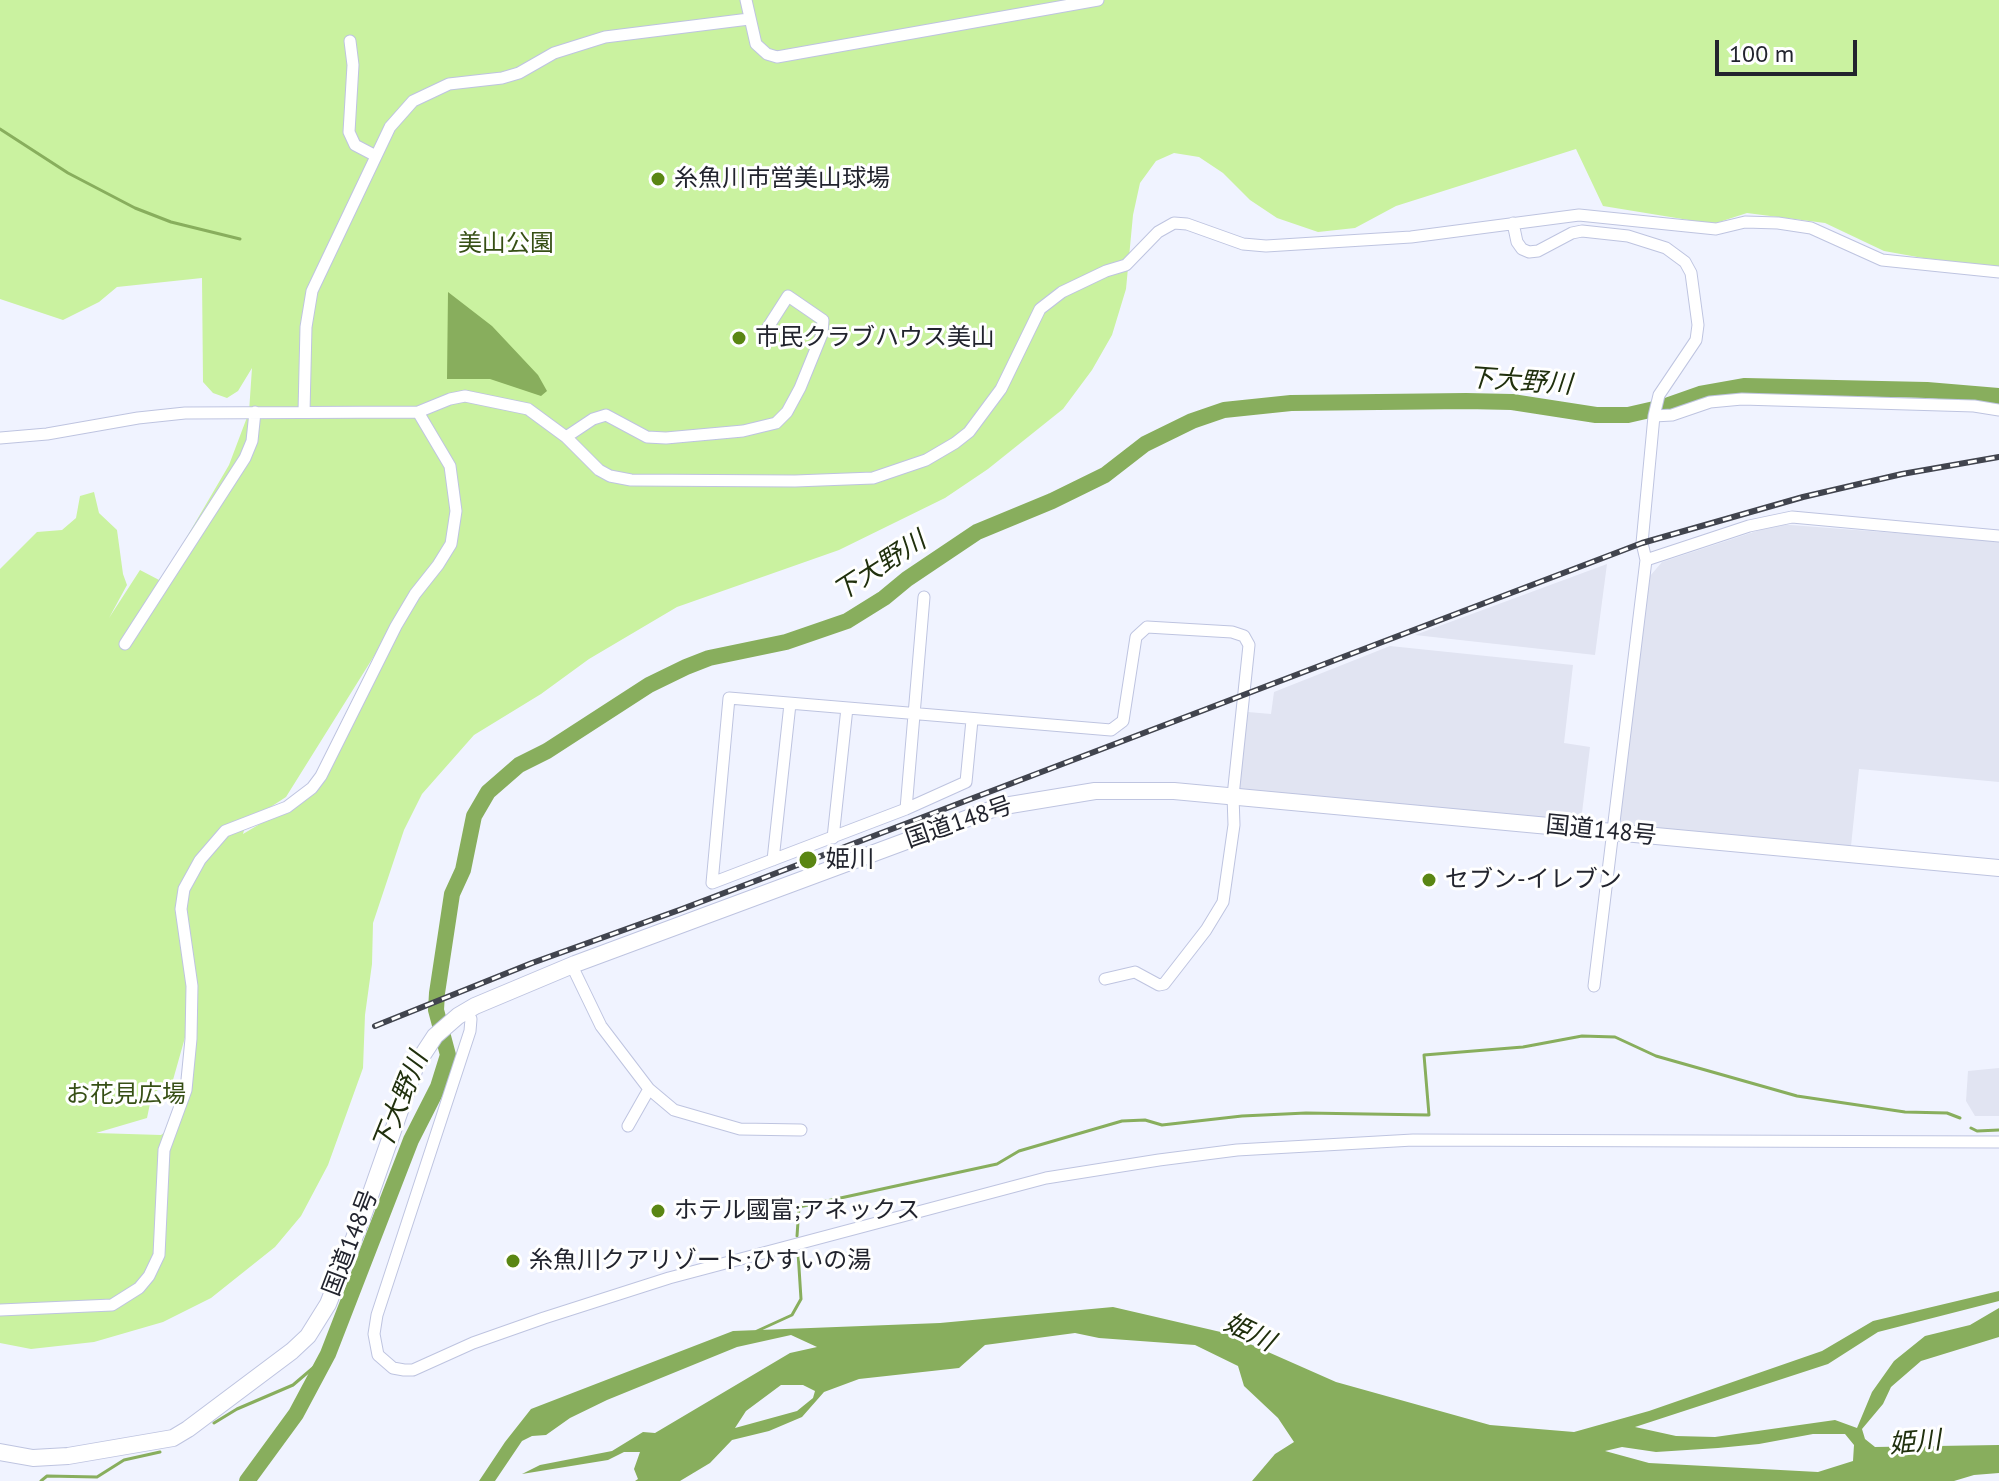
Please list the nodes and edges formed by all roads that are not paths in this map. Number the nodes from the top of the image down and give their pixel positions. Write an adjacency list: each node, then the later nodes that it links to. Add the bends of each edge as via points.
1 (746, 0): 3 (street)
2 (1098, 0): 3 (street, via 777,57 760,49)
3 (749, 19): 5 (street, via 605,37 554,53 519,73 449,84 400,113)
4 (350, 41): 5 (street, via 349,132 355,145)
5 (376, 156): 11 (street, via 310,299)
6 (1513, 223): 7 (street, via 1579,215 1716,229 1745,222 1778,223 1811,228 1882,260); 13 (street, via 1517,242 1529,252 1582,231 1628,236 1666,248 1685,262 1691,273 1696,340 1659,395); 14 (street, via 1411,237 1266,246 1174,223 1126,265 1062,292 1040,309 1001,389 962,438 926,460 873,478 631,480 599,470)
7 (1999, 272)
8 (763, 335): 14 (street, via 788,296 823,320 800,388 776,423 666,438 647,437 606,415)
9 (1999, 410): 13 (street, via 1742,399)
10 (255, 412): 11 (street); 15 (street, via 185,413); 19 (street, via 245,458)
11 (304, 412): 12 (street)
12 (418, 412): 14 (street, via 465,396 492,400 528,409); 38 (street, via 450,466 456,511 451,544 396,626 312,788 287,807 225,831 184,889 191,1039 186,1090 164,1150 159,1255 139,1288 112,1305)
13 (1654, 416): 17 (street, via 1642,543)
14 (566, 437)
15 (0, 438)
16 (1999, 536): 17 (street, via 1792,517)
17 (1646, 560): 26 (street)
18 (924, 597): 22 (street)
19 (125, 644)
20 (790, 704): 21 (street); 28 (street); 28 (street, via 729,698 712,883)
21 (847, 708): 22 (street); 27 (street)
22 (916, 712): 23 (street); 25 (street)
23 (972, 720): 24 (street, via 1111,730 1123,721 1136,637 1147,627 1232,632 1244,636 1249,645); 25 (street, via 966,782)
24 (1233, 796): 26 (highway, 国道148号); 30 (highway, 国道148号, via 1095,791 998,807); 31 (street, via 1223,902 1206,930 1164,984 1135,972)
25 (906, 809): 27 (street)
26 (1612, 833): 29 (highway, 国道148号); 32 (street)
27 (833, 838): 28 (street)
28 (773, 860)
29 (1999, 868)
30 (572, 966): 33 (highway, 国道148号); 34 (street, via 601,1026)
31 (1105, 979)
32 (1594, 986)
33 (466, 1011): 37 (street, via 470,1031 377,1315 378,1355 393,1368 413,1370 473,1343 669,1278 1046,1178 1159,1160 1413,1140); 39 (highway, 国道148号, via 435,1036 416,1065 328,1304 308,1336 173,1438 68,1456 33,1458)
34 (649, 1089): 35 (street); 36 (street, via 674,1110 729,1126)
35 (628, 1126)
36 (801, 1130)
37 (1999, 1142)
38 (0, 1310)
39 (0, 1452)

